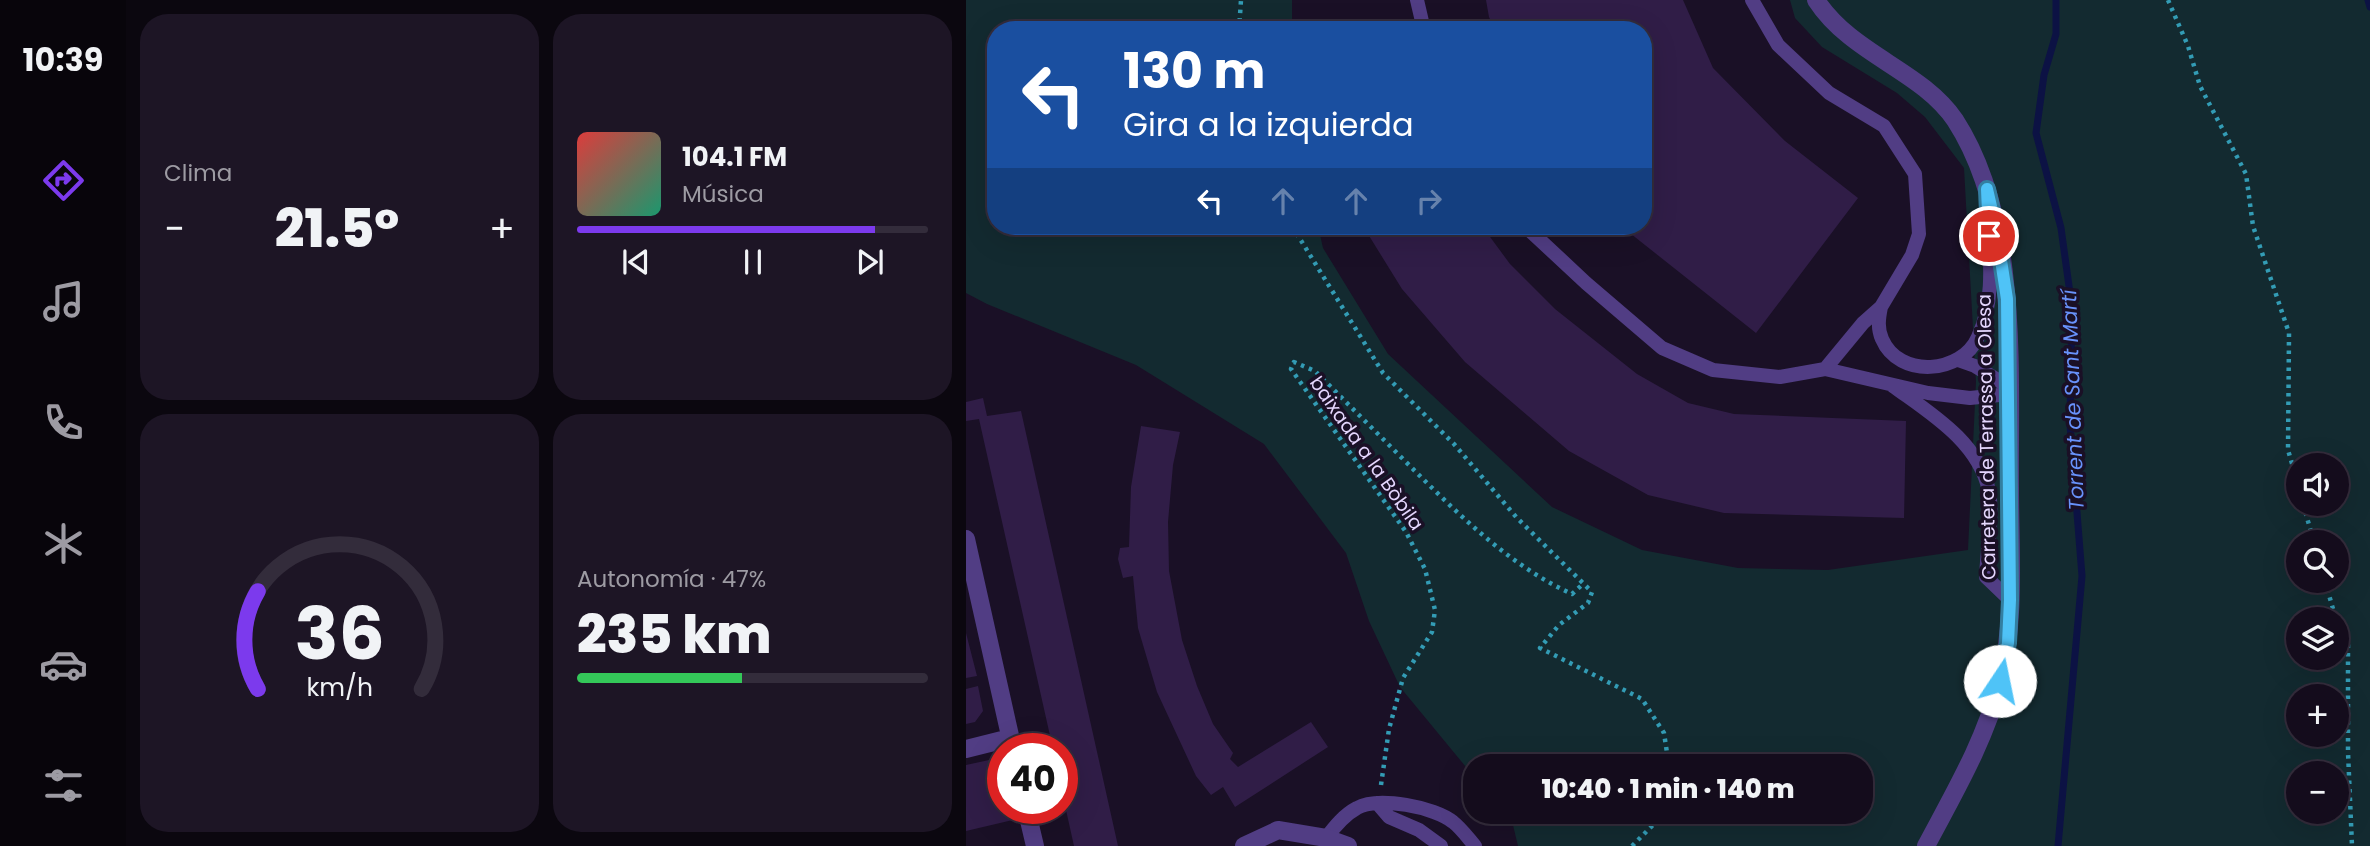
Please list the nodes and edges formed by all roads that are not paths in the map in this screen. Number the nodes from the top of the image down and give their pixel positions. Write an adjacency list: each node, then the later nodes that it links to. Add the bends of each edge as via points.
1 (1417, 0): 4 (lane)
2 (1752, 0): 7 (lane, via 1778,45 1829,93 1884,126 1915,174 1919,234)
3 (1816, 0): 5 (street, Carretera de Terrassa a Olesa, via 1837,27 1930,93 1954,118)
4 (1422, 21)
5 (1987, 189): 8 (lane, via 1987,307 1978,339); 11 (street, Carretera de Terrassa a Olesa, via 2007,299)
6 (1535, 235): 9 (lane, via 1662,348 1713,370 1780,377)
7 (1881, 307): 8 (lane, via 1882,339 1893,355 1926,367); 9 (lane)
8 (1958, 360): 11 (lane)
9 (1825, 369): 10 (lane)
10 (1893, 386): 11 (lane, via 1970,398); 13 (lane, via 1952,430 1982,468 1990,493 1986,577)
11 (2009, 390): 13 (street, Carretera de Terrassa a Olesa)
12 (966, 539): 14 (street)
13 (2010, 600): 25 (street, Carretera de Terrassa a Olesa, via 2008,643 1991,714)
14 (1010, 733)
15 (987, 747): 16 (street)
16 (966, 749)
17 (1377, 803): 19 (lane, via 1350,812); 23 (lane, via 1389,817); 24 (lane, via 1435,812 1452,821)
18 (1030, 824): 20 (street)
19 (1326, 838): 21 (street, via 1278,830); 22 (street)
20 (1035, 846)
21 (1244, 846)
22 (1348, 846)
23 (1441, 846)
24 (1475, 846)
25 (1927, 846)

